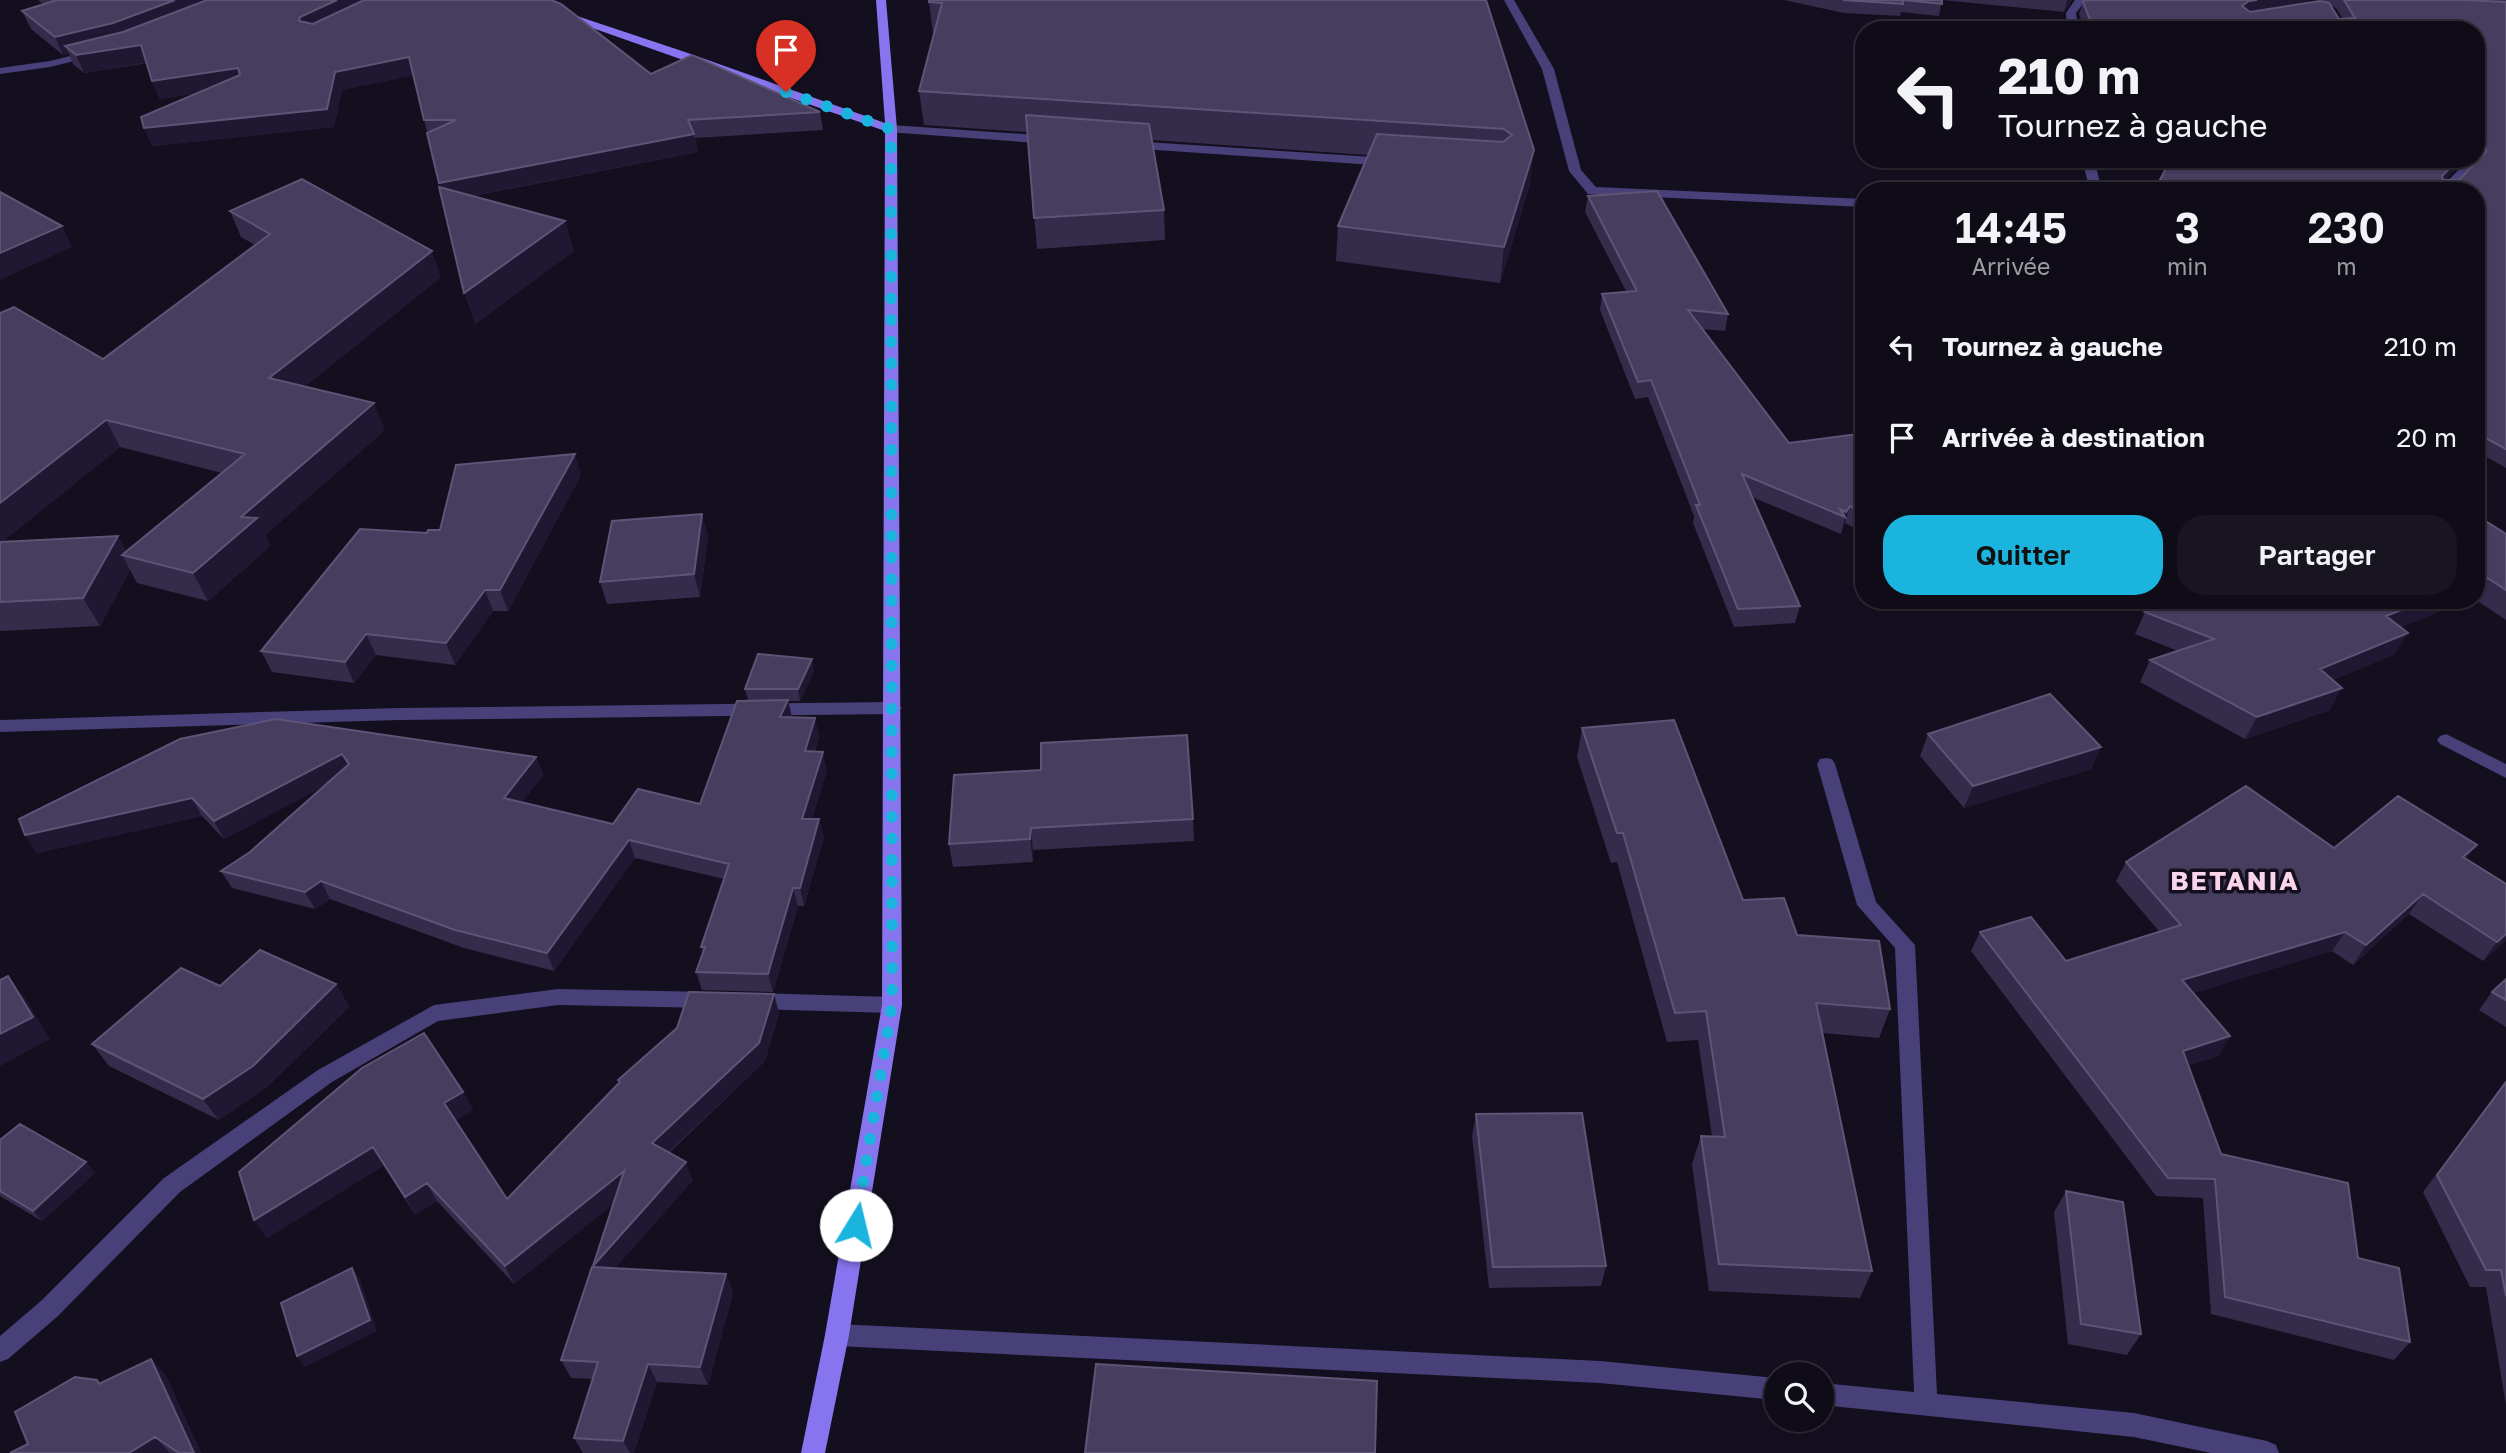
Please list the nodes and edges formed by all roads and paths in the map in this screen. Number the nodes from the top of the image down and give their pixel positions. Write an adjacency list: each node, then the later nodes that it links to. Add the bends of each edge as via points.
1 (518, 0): 8 (street)
2 (881, 0): 8 (street)
3 (1509, 0): 14 (street, via 1548,69 1575,172 1592,191)
4 (2081, 0): 5 (street, via 2071,13)
5 (2072, 21)
6 (100, 51): 7 (street)
7 (0, 71)
8 (891, 129): 9 (street); 15 (street)
9 (1071, 141)
10 (1112, 144): 11 (street)
11 (1403, 163)
12 (2468, 168): 13 (street)
13 (2453, 182)
14 (1855, 203)
15 (893, 708): 16 (street, via 399,714); 20 (street)
16 (0, 726)
17 (2446, 740): 19 (street)
18 (1826, 764): 25 (street, via 1867,905 1905,945)
19 (2506, 772)
20 (892, 1004): 21 (street); 22 (street, via 558,996 434,1013 325,1076 172,1185 50,1308)
21 (837, 1335): 23 (street, via 1600,1372); 26 (street)
22 (0, 1350)
23 (1764, 1388)
24 (1834, 1395): 25 (street)
25 (1926, 1404): 27 (street, via 2134,1425)
26 (813, 1453)
27 (2267, 1453)

